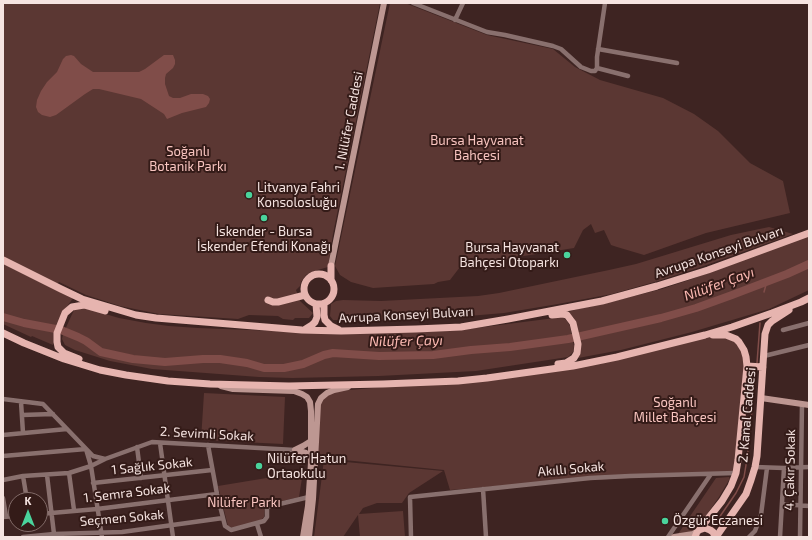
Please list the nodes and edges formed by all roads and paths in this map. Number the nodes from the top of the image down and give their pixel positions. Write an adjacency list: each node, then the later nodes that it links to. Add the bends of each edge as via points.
1 (384, 3): 12 (main road, 1. Nilüfer Caddesi)
2 (413, 3): 5 (street)
3 (463, 3): 5 (street)
4 (605, 3): 6 (street)
5 (455, 20): 8 (street, via 487,32 553,46 561,49 581,67 591,71)
6 (598, 49): 7 (street); 8 (street)
7 (677, 62)
8 (597, 68): 9 (street)
9 (628, 76)
10 (809, 233): 19 (main road, Avrupa Konseyi Bulvarı, via 657,286 602,301)
11 (3, 260): 20 (main road, Avrupa Konseyi Bulvarı, via 82,299 136,315)
12 (331, 266): 13 (main road); 14 (main road)
13 (322, 275): 14 (main road); 17 (main road, via 313,275 305,284 305,292 310,301)
14 (331, 280): 18 (main road, via 334,284 334,294)
15 (809, 298): 16 (main road)
16 (801, 302): 26 (main road); 28 (main road, 2. Kanal Caddesi, via 768,325)
17 (316, 304): 18 (main road); 22 (main road, via 315,322)
18 (324, 304): 24 (main road, via 325,320)
19 (508, 319): 24 (main road, Avrupa Konseyi Bulvarı, via 461,327); 31 (main road, via 567,315 573,323 578,344 574,358 566,363)
20 (201, 322): 22 (main road, Avrupa Konseyi Bulvarı); 32 (main road, via 168,324 144,321 84,305 72,307 65,314 56,342 64,353 90,363)
21 (809, 323): 23 (street)
22 (302, 330): 24 (main road, Avrupa Konseyi Bulvarı)
23 (783, 330)
24 (341, 331)
25 (3, 333): 32 (main road, via 64,359 100,370)
26 (705, 335): 29 (main road, 2. Kanal Caddesi, via 726,335 736,339 744,350); 31 (main road, via 573,366)
27 (809, 345): 28 (street)
28 (764, 356): 30 (main road, 2. Kanal Caddesi)
29 (747, 366): 30 (main road); 62 (main road, 2. Kanal Caddesi)
30 (763, 367): 35 (main road, 2. Kanal Caddesi)
31 (513, 374): 34 (main road, via 458,381)
32 (168, 380): 33 (main road)
33 (210, 384): 34 (main road); 44 (main road, via 233,389 286,390 302,394 310,402)
34 (383, 384): 44 (main road, via 350,387 327,393 318,404)
35 (761, 398): 38 (main road); 54 (main road, 2. Kanal Caddesi)
36 (3, 399): 37 (street)
37 (21, 402): 39 (street); 40 (street, via 43,404)
38 (806, 405): 55 (street, 4. Çakır Sokak)
39 (22, 414): 40 (street); 42 (street)
40 (53, 414): 41 (street)
41 (67, 428): 42 (street); 48 (street)
42 (23, 433): 43 (street)
43 (3, 434)
44 (314, 441): 49 (main road); 51 (main road)
45 (160, 443): 46 (street, 2. Sevimli Sokak); 47 (street, 2. Sevimli Sokak, via 152,442); 65 (street)
46 (208, 445): 49 (street, 2. Sevimli Sokak); 59 (street)
47 (137, 447): 52 (street, 2. Sevimli Sokak); 66 (street)
48 (86, 449): 50 (street); 52 (street, via 94,456); 53 (street)
49 (295, 450): 51 (main road)
50 (3, 456)
51 (313, 456): 72 (main road); 95 (main road, via 313,499)
52 (105, 459): 53 (street, 2. Sevimli Sokak)
53 (91, 466): 60 (street, 2. Sevimli Sokak); 68 (street)
54 (755, 467): 57 (street); 100 (main road, 2. Kanal Caddesi, via 746,494)
55 (801, 467): 56 (street); 58 (street); 76 (street, 4. Çakır Sokak)
56 (809, 467)
57 (767, 468): 58 (street); 101 (street, via 762,515 755,531)
58 (784, 468): 75 (street)
59 (212, 470): 65 (street, 1 Sağlık Sokak); 71 (street)
60 (69, 473): 63 (street, 2. Sevimli Sokak); 79 (street)
61 (711, 474): 62 (street, Akıllı Sokak); 69 (street, Akıllı Sokak, via 590,478); 98 (street)
62 (736, 474): 87 (main road, 2. Kanal Caddesi, via 722,501)
63 (47, 475): 64 (street, 2. Sevimli Sokak); 80 (street)
64 (23, 476): 67 (street, 2. Sevimli Sokak); 70 (street)
65 (165, 476): 66 (street, 1 Sağlık Sokak); 74 (street)
66 (141, 478): 68 (street, 1 Sağlık Sokak)
67 (3, 480)
68 (94, 483): 78 (street)
69 (483, 489): 96 (street, Akıllı Sokak, via 410,497); 97 (street)
70 (25, 492)
71 (217, 494): 74 (street, 1. Semra Sokak); 83 (street)
72 (309, 497): 84 (street, via 267,507 267,517); 94 (main road)
73 (3, 498): 82 (street)
74 (168, 500): 78 (street, 1. Semra Sokak); 85 (street)
75 (782, 504): 76 (street); 102 (street)
76 (800, 505): 77 (street); 103 (street, 4. Çakır Sokak)
77 (809, 506)
78 (97, 509): 79 (street, 1. Semra Sokak); 89 (street)
79 (74, 510): 80 (street, 1. Semra Sokak)
80 (52, 512): 81 (street, 1. Semra Sokak); 88 (street)
81 (48, 513)
82 (5, 516)
83 (223, 518): 84 (street, via 225,526 231,530); 85 (street, Seçmen Sokak)
84 (257, 524): 93 (street)
85 (172, 525): 86 (street, Seçmen Sokak); 92 (street)
86 (127, 531): 89 (street, Seçmen Sokak); 91 (street)
87 (697, 533): 99 (main road); 100 (main road, via 705,528 713,532)
88 (54, 534): 89 (street, Seçmen Sokak); 90 (street, Seçmen Sokak)
89 (101, 535)
90 (24, 537)
91 (125, 537)
92 (174, 537)
93 (259, 537)
94 (303, 537)
95 (309, 537)
96 (411, 537)
97 (486, 537)
98 (668, 537)
99 (674, 537)
100 (715, 537)
101 (749, 537)
102 (780, 537)
103 (800, 537)

